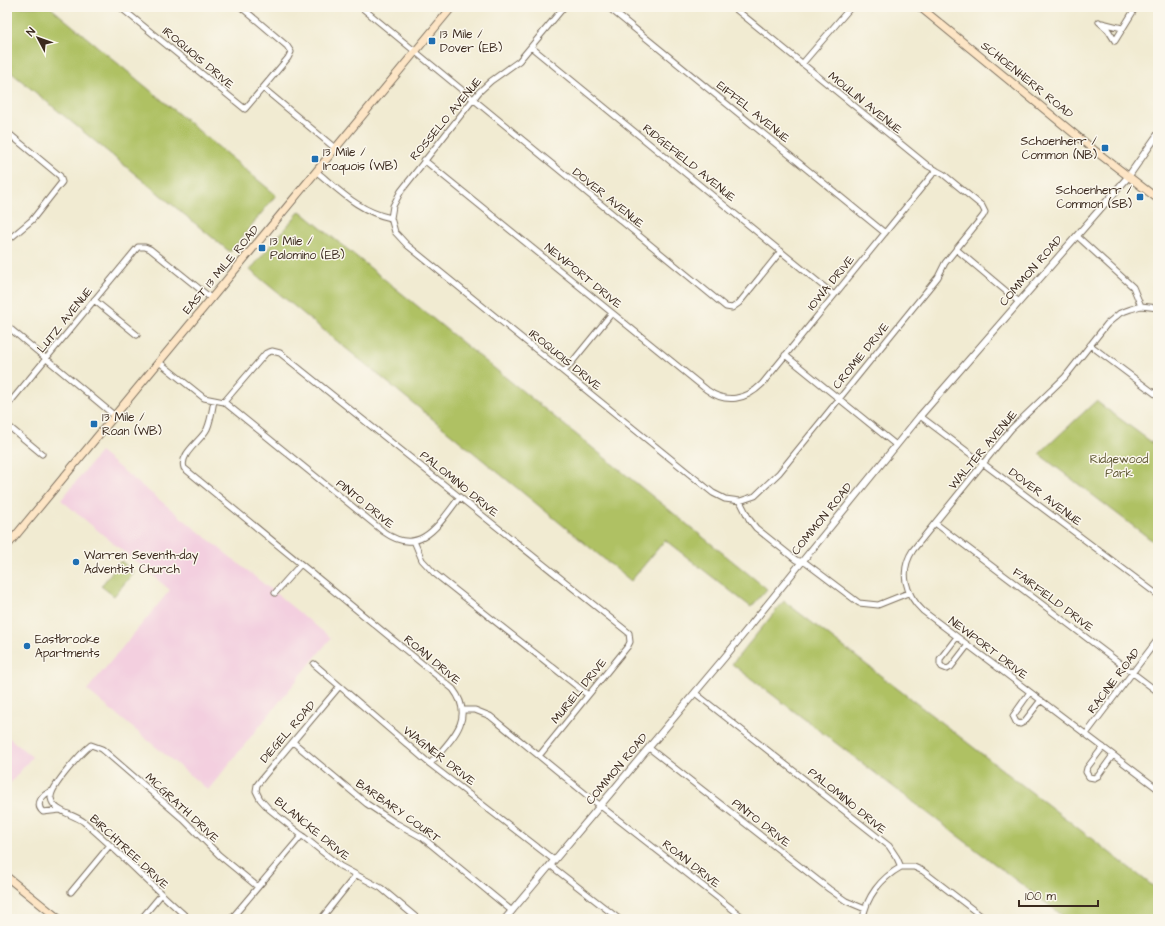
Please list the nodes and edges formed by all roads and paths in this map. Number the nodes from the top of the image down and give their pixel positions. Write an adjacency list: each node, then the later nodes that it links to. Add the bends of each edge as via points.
1 (120, 7): 15 (street, IROQUOIS DRIVE, via 245,109)
2 (241, 7): 15 (street, via 291,52)
3 (361, 7): 13 (street)
4 (452, 7): 13 (main road, EAST 13 MILE ROAD)
5 (564, 7): 12 (street, ROSSELO AVENUE)
6 (608, 7): 27 (street, EIFFEL AVENUE)
7 (733, 7): 14 (street, MOULIN AVENUE)
8 (851, 7): 14 (street)
9 (920, 7): 23 (main road, SCHOENHERR ROAD)
10 (1136, 7): 11 (street)
11 (1122, 28): 11 (street, via 1115,41 1100,22)
12 (531, 47): 16 (street, ROSSELO AVENUE, via 516,64 487,84); 31 (street, RIDGEFIELD AVENUE)
13 (415, 52): 16 (street, DOVER AVENUE); 19 (main road, EAST 13 MILE ROAD)
14 (802, 64): 21 (street, MOULIN AVENUE)
15 (263, 88): 19 (street)
16 (473, 100): 20 (street, ROSSELO AVENUE); 31 (street, DOVER AVENUE, via 726,307 732,308 739,303)
17 (7, 132): 29 (street, via 60,176 62,182 32,220)
18 (1158, 134): 23 (street, COMMON ROAD)
19 (336, 149): 22 (main road, EAST 13 MILE ROAD)
20 (424, 160): 26 (street, ROSSELO AVENUE, via 397,196); 38 (street, NEWPORT DRIVE)
21 (936, 170): 25 (street, MOULIN AVENUE, via 981,205); 27 (street, IOWA DRIVE)
22 (316, 172): 26 (street, via 363,209 378,216); 33 (main road, EAST 13 MILE ROAD)
23 (1128, 177): 24 (main road, SCHOENHERR ROAD); 28 (street, COMMON ROAD)
24 (1158, 199)
25 (985, 212): 30 (street, CROMIE DRIVE)
26 (391, 218): 45 (street, IROQUOIS DRIVE, via 395,232 406,245)
27 (884, 233): 32 (street, IOWA DRIVE)
28 (1077, 236): 35 (street, COMMON ROAD); 36 (street, via 1133,287)
29 (7, 241)
30 (956, 249): 35 (street); 48 (street, CROMIE DRIVE, via 938,277)
31 (781, 251): 32 (street, RIDGEFIELD AVENUE)
32 (834, 295): 42 (street, IOWA DRIVE)
33 (212, 299): 34 (street, LUTZ AVENUE, via 145,246 138,247); 44 (main road, EAST 13 MILE ROAD)
34 (94, 300): 40 (street); 43 (street, LUTZ AVENUE)
35 (1019, 302): 53 (street, COMMON ROAD)
36 (1141, 306): 37 (street); 41 (street, WALTER AVENUE, via 1116,316)
37 (1158, 308)
38 (612, 313): 45 (street); 47 (street, NEWPORT DRIVE, via 710,392 723,398)
39 (7, 326): 43 (street)
40 (137, 335)
41 (1090, 345): 46 (street); 57 (street, WALTER AVENUE, via 1066,377 1011,429)
42 (785, 355): 47 (street, IOWA DRIVE, via 754,391 747,396); 48 (street)
43 (46, 359): 51 (street, LUTZ AVENUE); 52 (street)
44 (159, 362): 49 (street, via 196,393); 52 (main road, EAST 13 MILE ROAD)
45 (564, 372): 59 (street, IROQUOIS DRIVE, via 713,494 728,500)
46 (1158, 396)
47 (734, 399)
48 (839, 399): 55 (street); 59 (street, CROMIE DRIVE, via 775,478 755,496)
49 (214, 401): 50 (street); 64 (street, ROAN DRIVE, via 208,428 186,456 183,464 188,472)
50 (224, 402): 58 (street, PALOMINO DRIVE, via 264,356 272,351 284,355); 61 (street, PINTO DRIVE, via 384,532 397,540)
51 (7, 406)
52 (115, 416): 62 (main road, EAST 13 MILE ROAD)
53 (920, 416): 55 (street, COMMON ROAD); 57 (street, DOVER AVENUE)
54 (7, 425): 56 (street)
55 (896, 445): 63 (street, COMMON ROAD)
56 (42, 454)
57 (983, 463): 60 (street, WALTER AVENUE); 67 (street, DOVER AVENUE)
58 (459, 498): 61 (street, via 430,534); 68 (street, PALOMINO DRIVE, via 624,628)
59 (740, 501): 63 (street, via 756,528 792,558)
60 (935, 523): 66 (street, WALTER AVENUE, via 908,559 905,575); 73 (street, FAIRFIELD DRIVE)
61 (414, 541): 78 (street, via 422,560 434,573)
62 (7, 546)
63 (802, 562): 66 (street, via 859,603 878,605); 77 (street, COMMON ROAD)
64 (300, 564): 65 (street); 80 (street, ROAN DRIVE, via 449,685 457,694)
65 (275, 593)
66 (908, 593): 69 (street, NEWPORT DRIVE, via 923,610)
67 (1158, 595)
68 (631, 637): 78 (street, MURIEL DRIVE, via 628,646)
69 (957, 637): 71 (street, NEWPORT DRIVE); 71 (street, via 940,659 942,667 951,667)
70 (1158, 639): 73 (street, RACINE ROAD)
71 (968, 645): 75 (street, NEWPORT DRIVE)
72 (314, 664): 74 (street, WAGNER DRIVE)
73 (1133, 673): 76 (street, FAIRFIELD DRIVE); 81 (street, RACINE ROAD)
74 (340, 687): 82 (street, DIEGEL ROAD); 87 (street, WAGNER DRIVE)
75 (1030, 692): 79 (street, NEWPORT DRIVE); 79 (street, via 1013,716 1016,722 1024,722)
76 (1158, 692)
77 (695, 693): 84 (street, COMMON ROAD); 96 (street, PALOMINO DRIVE, via 889,846)
78 (588, 695): 86 (street, MURIEL DRIVE)
79 (1041, 700): 81 (street, NEWPORT DRIVE)
80 (463, 710): 86 (street, ROAN DRIVE, via 475,710 490,716); 87 (street, via 458,731)
81 (1086, 734): 83 (street, NEWPORT DRIVE)
82 (293, 742): 90 (street, DIEGEL ROAD, via 264,776); 103 (street, BARBARY COURT, via 367,804 423,838)
83 (1103, 747): 85 (street, NEWPORT DRIVE); 85 (street, via 1087,768 1089,777 1098,776)
84 (648, 748): 91 (street, COMMON ROAD); 102 (street, PINTO DRIVE, via 829,889 846,901)
85 (1114, 755): 88 (street, NEWPORT DRIVE)
86 (539, 756): 91 (street, ROAN DRIVE)
87 (430, 764): 95 (street, WAGNER DRIVE)
88 (1158, 789)
89 (52, 791): 92 (street, BIRCHTREE DRIVE, via 53,804); 92 (street, via 42,798 39,807 43,812); 99 (street, MCGRATH DRIVE, via 85,749 93,744 159,798 219,855)
90 (256, 791): 93 (street, BLANCKE DRIVE, via 269,809)
91 (600, 806): 95 (street, COMMON ROAD); 112 (street, ROAN DRIVE)
92 (60, 810): 94 (street, BIRCHTREE DRIVE, via 77,817)
93 (302, 835): 97 (street, BLANCKE DRIVE, via 340,866); 99 (street)
94 (110, 845): 100 (street); 101 (street, BIRCHTREE DRIVE)
95 (552, 862): 103 (street, COMMON ROAD); 111 (street, WAGNER DRIVE)
96 (900, 867): 102 (street, via 884,879 872,894); 114 (street, via 914,867 923,871)
97 (356, 875): 108 (street); 109 (street, BLANCKE DRIVE, via 381,888)
98 (7, 877): 104 (main road)
99 (258, 887): 107 (street)
100 (71, 892)
101 (161, 895): 105 (street); 106 (street, BIRCHTREE DRIVE)
102 (865, 909): 113 (street)
103 (512, 911): 110 (street, COMMON ROAD)
104 (60, 919)
105 (140, 919)
106 (189, 919)
107 (231, 919)
108 (321, 919)
109 (418, 919)
110 (505, 919)
111 (619, 919)
112 (745, 919)
113 (863, 919)
114 (985, 919)

